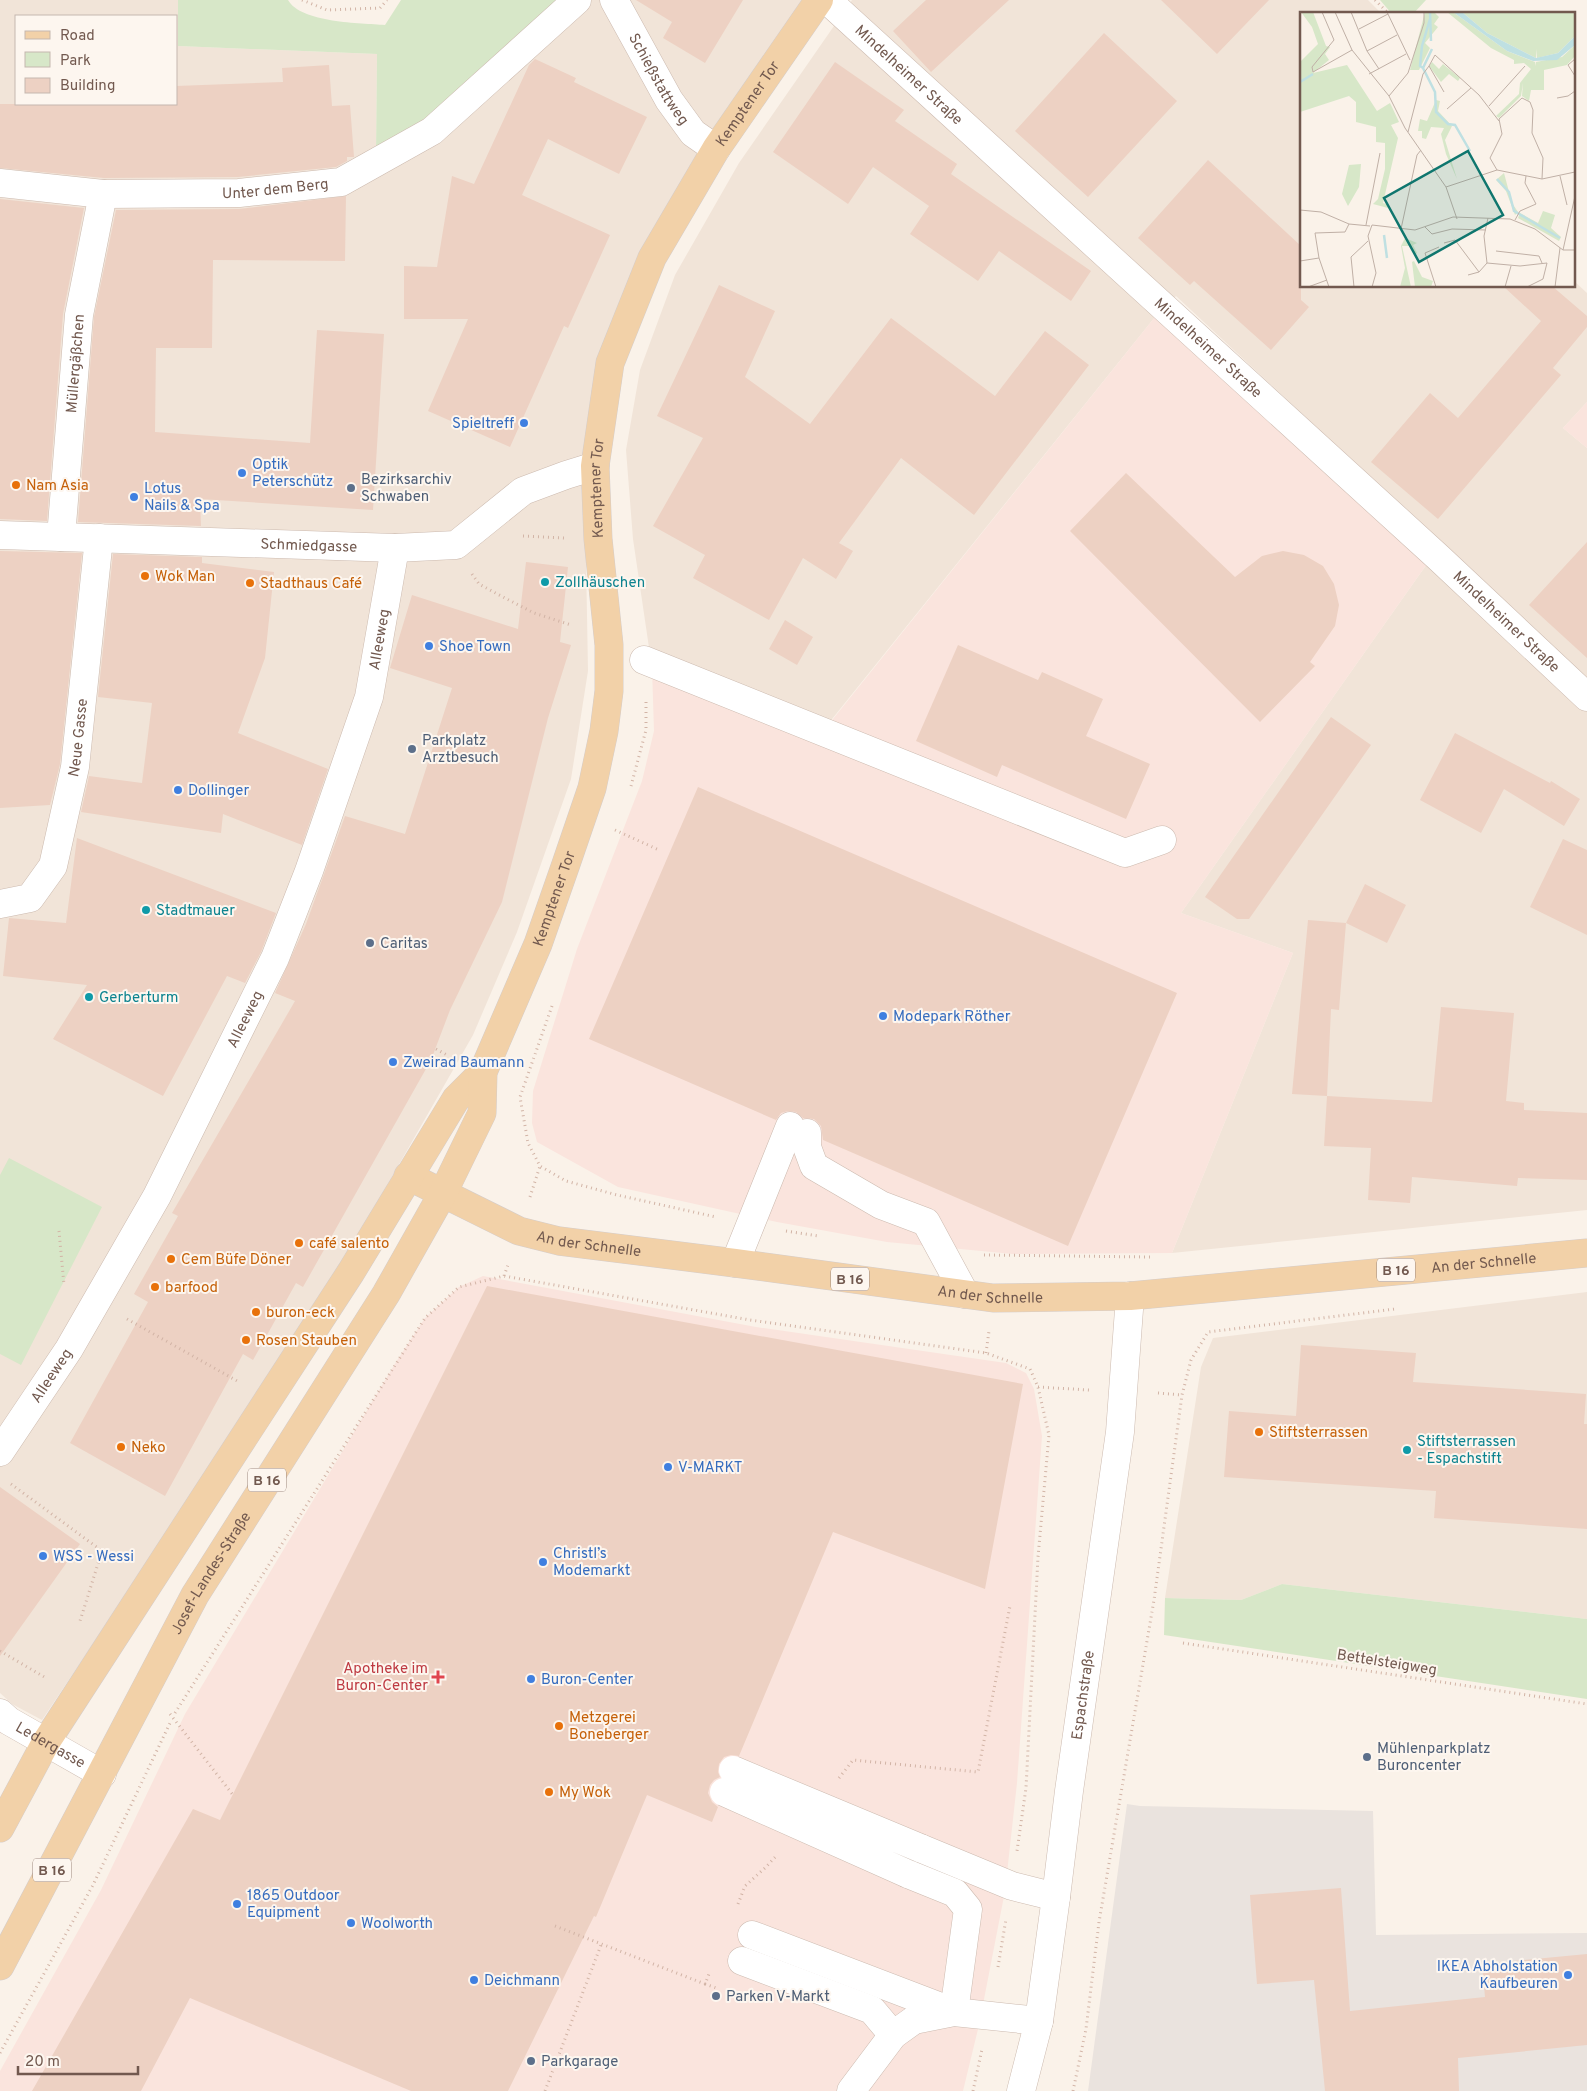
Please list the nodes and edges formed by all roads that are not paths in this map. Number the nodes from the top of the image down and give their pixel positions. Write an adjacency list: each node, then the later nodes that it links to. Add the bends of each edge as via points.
1 (577, 0): 7 (street, Unter dem Berg, via 432,131 341,182 239,193)
2 (614, 0): 5 (street, Schießstattweg, via 669,100 693,133)
3 (819, 0): 5 (main road, Kemptener Tor)
4 (827, 0): 14 (street, Mindelheimer Straße)
5 (716, 149): 8 (main road, Kemptener Tor, via 652,258 610,363)
6 (0, 183): 7 (street, Unter dem Berg)
7 (103, 194): 10 (street, Müllergäßchen, via 79,315)
8 (595, 466): 12 (street, Schmiedgasse, via 523,491 456,545); 17 (main road, Kemptener Tor, via 598,539 609,645 609,691 604,731 592,788 538,944)
9 (0, 535): 10 (street, Schmiedgasse)
10 (61, 537): 11 (street, Schmiedgasse)
11 (99, 538): 12 (street, Schmiedgasse); 16 (street, Neue Gasse, via 75,767 53,866 30,898)
12 (395, 548): 24 (street, Alleeweg, via 369,697 309,871 275,958 157,1196 69,1348)
13 (644, 660): 15 (street, via 1125,853)
14 (1587, 697)
15 (1162, 840)
16 (0, 904)
17 (483, 1072): 18 (main road, Kemptener Tor, via 456,1099); 19 (main road, Kemptener Tor, via 482,1113)
18 (408, 1176): 19 (main road, An der Schnelle / B 16); 26 (main road, B 16, via 351,1272)
19 (443, 1193): 21 (main road, An der Schnelle / B 16, via 519,1231 558,1241); 27 (main road, Josef-Landes-Straße / B 16, via 386,1294 195,1595)
20 (1587, 1253): 23 (main road, An der Schnelle / B 16)
21 (735, 1263): 22 (main road, An der Schnelle / B 16); 22 (street, via 799,1130 814,1166 881,1205 926,1222)
22 (965, 1294): 23 (main road, An der Schnelle / B 16, via 994,1298)
23 (1130, 1296): 29 (street, Espachstraße, via 1120,1432)
24 (0, 1452)
25 (0, 1713): 26 (street, Ledergasse, via 9,1722)
26 (46, 1742): 27 (street, Ledergasse); 28 (main road, B 16)
27 (102, 1774): 32 (main road, Josef-Landes-Straße / B 16)
28 (0, 1828)
29 (1056, 1897): 33 (street, bridge, via 1012,1886 920,1848 729,1781 908,1874 956,1893 968,1910); 34 (street, Espachstraße)
30 (752, 1935): 33 (street)
31 (742, 1961): 35 (street, via 872,2010)
32 (0, 1966)
33 (954, 2012): 34 (street); 35 (street, via 914,2020)
34 (1039, 2020): 37 (street, Espachstraße)
35 (892, 2035): 36 (street)
36 (851, 2091)
37 (1021, 2091)

